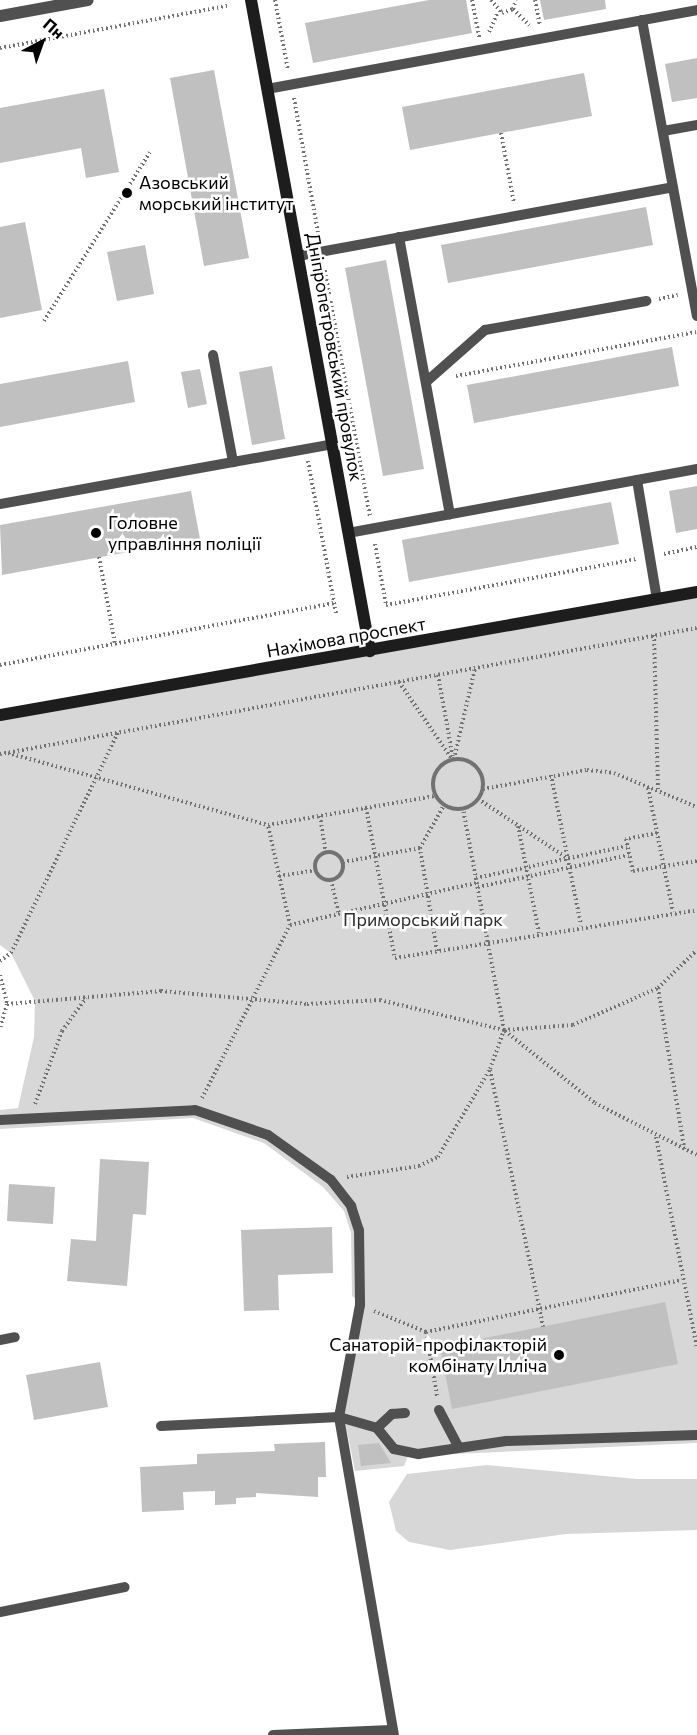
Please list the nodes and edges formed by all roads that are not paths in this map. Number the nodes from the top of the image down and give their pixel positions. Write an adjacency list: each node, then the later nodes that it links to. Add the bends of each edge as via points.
1 (88, 0): 4 (street)
2 (251, 0): 6 (main road, Дніпропетровський провулок)
3 (697, 10): 5 (lane)
4 (0, 16)
5 (642, 20): 6 (lane); 8 (lane)
6 (267, 89): 11 (main road, Дніпропетровський провулок)
7 (697, 125): 8 (lane)
8 (663, 131): 9 (lane)
9 (673, 188): 10 (lane); 13 (lane)
10 (399, 237): 11 (lane); 15 (lane)
11 (298, 256): 16 (main road, Дніпропетровський провулок)
12 (646, 301): 15 (lane, via 485,330)
13 (697, 316)
14 (213, 356): 17 (lane)
15 (426, 381): 21 (lane)
16 (332, 444): 17 (lane); 22 (main road, Дніпропетровський провулок)
17 (233, 462): 20 (lane)
18 (697, 469): 19 (lane)
19 (637, 480): 21 (lane); 24 (lane)
20 (0, 504)
21 (450, 514): 22 (lane)
22 (348, 533): 25 (main road, Дніпропетровський провулок)
23 (697, 592): 24 (main road, Нахімова проспект)
24 (657, 599): 25 (main road, Нахімова проспект)
25 (370, 651): 26 (main road, Нахімова проспект)
26 (0, 715)
27 (0, 1120): 32 (lane, via 195,1110 268,1136 331,1180 351,1206 359,1230 360,1305)
28 (15, 1337): 29 (lane)
29 (0, 1340)
30 (440, 1410): 36 (lane)
31 (405, 1413): 34 (lane, via 392,1414)
32 (339, 1417): 33 (lane); 34 (lane); 39 (lane)
33 (161, 1426)
34 (377, 1428): 36 (lane, via 401,1451 418,1454)
35 (697, 1436): 36 (lane)
36 (458, 1446)
37 (125, 1587): 38 (lane)
38 (0, 1612)
39 (392, 1732): 40 (lane)
40 (273, 1735)

